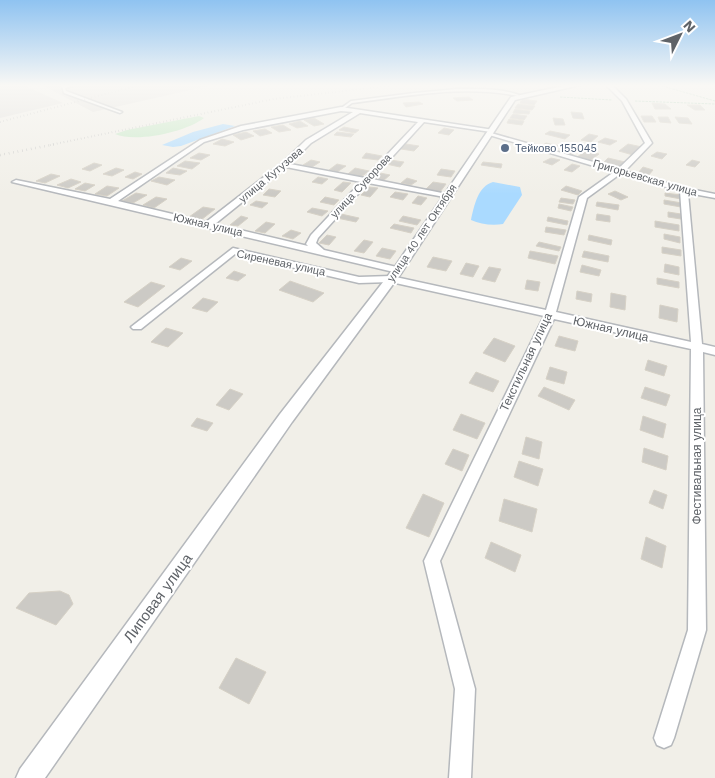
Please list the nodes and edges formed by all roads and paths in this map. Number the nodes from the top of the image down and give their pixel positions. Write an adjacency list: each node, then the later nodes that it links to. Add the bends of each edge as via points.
1 (272, 121): 15 (street, Григорьевская улица, via 210,137 192,146)
2 (342, 121): 8 (street, улица Кутузова, via 290,158)
3 (421, 121): 10 (street, улица Суворова)
4 (429, 121): 7 (street, Григорьевская улица)
5 (497, 121): 7 (street, улица 40 лет Октября)
6 (636, 121): 9 (street, Текстильная улица, via 649,143)
7 (490, 132): 9 (street, Григорьевская улица); 13 (street, улица 40 лет Октября)
8 (286, 165): 10 (street); 16 (street, улица Кутузова)
9 (620, 171): 12 (street, Григорьевская улица); 19 (street, Текстильная улица, via 583,197)
10 (368, 180): 13 (street); 17 (street, улица Суворова, via 314,237 311,244)
11 (16, 182): 15 (street, Южная улица)
12 (684, 190): 14 (street, Григорьевская улица); 21 (street, Фестивальная улица)
13 (447, 196): 18 (street, улица 40 лет Октября)
14 (715, 196)
15 (111, 202): 16 (street, Южная улица)
16 (208, 225): 17 (street, Южная улица)
17 (322, 252): 18 (street, Южная улица)
18 (394, 274): 19 (street, Южная улица); 20 (street, Сиреневая улица, via 360,280 233,251); 23 (street, улица 40 лет Октября)
19 (550, 315): 21 (street, Южная улица); 26 (street, Текстильная улица, via 432,560 465,689)
20 (138, 327)
21 (697, 348): 22 (street, Южная улица); 24 (street, Фестивальная улица, via 697,630)
22 (715, 351)
23 (286, 418): 25 (street, Липовая улица)
24 (664, 738)
25 (29, 778)
26 (460, 778)

